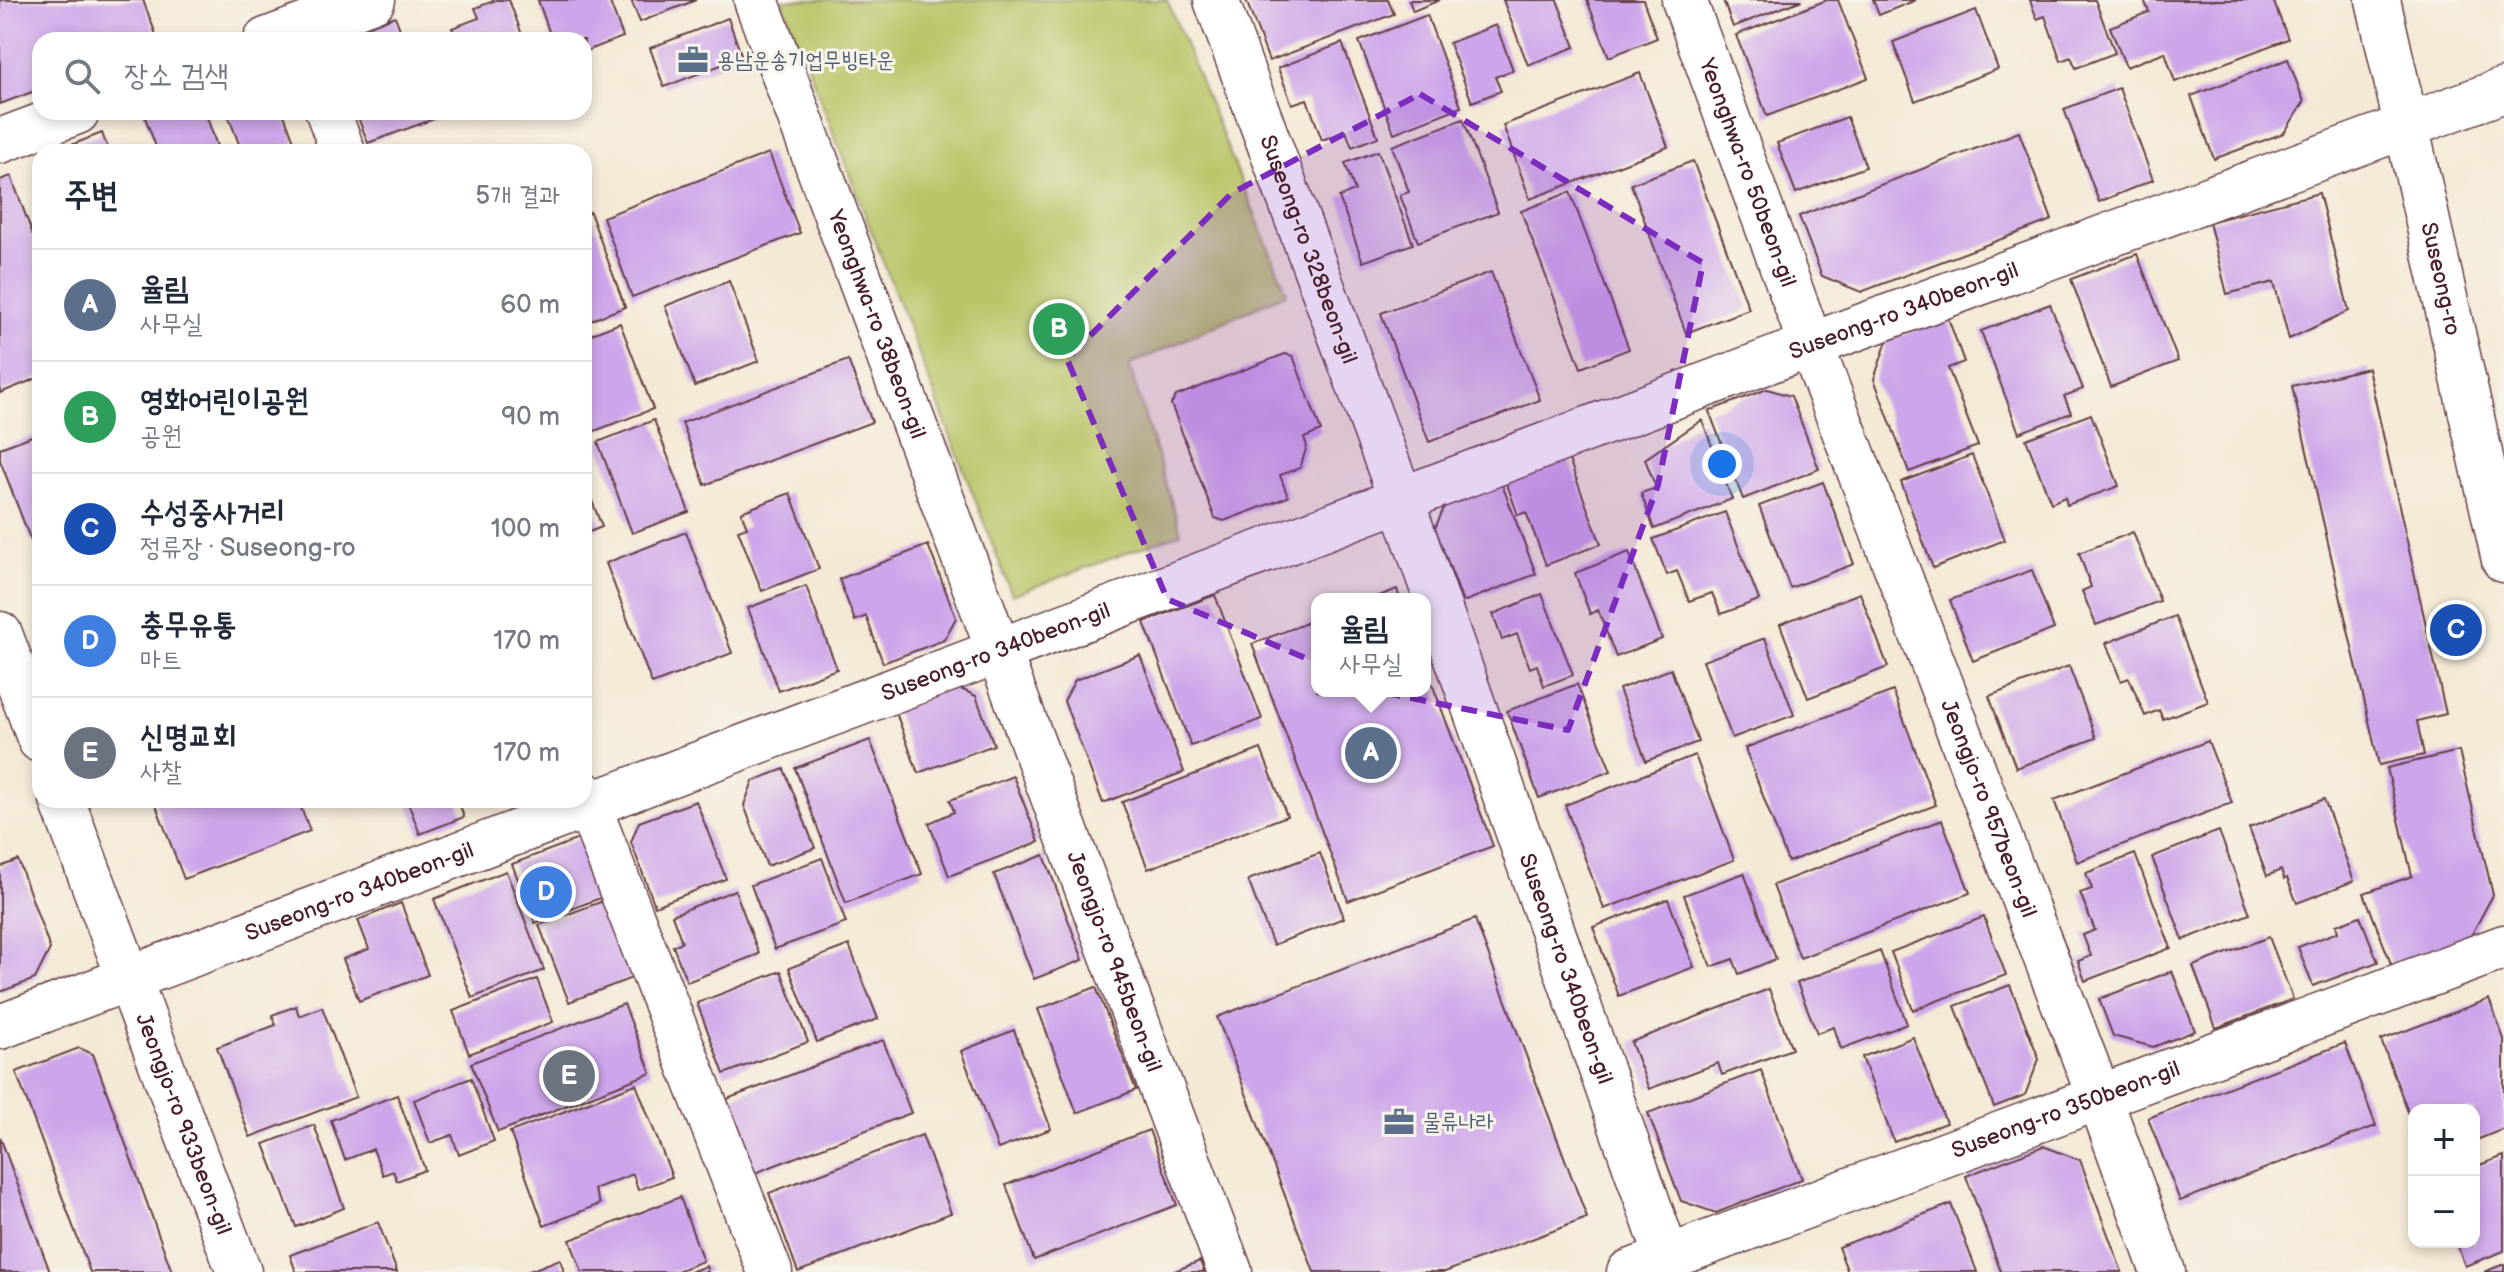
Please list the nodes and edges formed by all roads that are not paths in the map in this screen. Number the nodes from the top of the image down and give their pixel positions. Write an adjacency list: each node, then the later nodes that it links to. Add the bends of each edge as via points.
1 (373, 0): 6 (street)
2 (756, 0): 17 (street, Yeonghwa-ro 38beon-gil)
3 (1216, 0): 14 (street, Suseong-ro 328beon-gil)
4 (1684, 0): 13 (street, Yeonghwa-ro 50beon-gil)
5 (2378, 0): 10 (street, Suseong-ro)
6 (297, 32)
7 (2504, 90): 10 (street, Suseong-ro 340beon-gil)
8 (56, 120): 11 (street)
9 (331, 120): 12 (street)
10 (2406, 125): 13 (street, Suseong-ro 340beon-gil); 15 (street, Suseong-ro)
11 (0, 141)
12 (340, 144)
13 (1811, 345): 14 (street, Suseong-ro 340beon-gil); 26 (street, Jeongjo-ro 957beon-gil)
14 (1401, 499): 17 (street, Suseong-ro 340beon-gil); 27 (street, Suseong-ro 340beon-gil)
15 (2504, 560)
16 (0, 634): 18 (street)
17 (997, 650): 19 (street, Suseong-ro 340beon-gil); 30 (street, Jeongjo-ro 945beon-gil)
18 (32, 719)
19 (592, 798)
20 (65, 808): 24 (street, Jeongjo-ro 933beon-gil)
21 (565, 808): 24 (street, Suseong-ro 340beon-gil)
22 (589, 808): 29 (street)
23 (2504, 947): 26 (street, Suseong-ro 350beon-gil)
24 (129, 977): 25 (street, Suseong-ro 340beon-gil); 28 (street, Jeongjo-ro 933beon-gil)
25 (0, 1027)
26 (2100, 1099): 27 (street, Suseong-ro 350beon-gil); 31 (street, Jeongjo-ro 957beon-gil)
27 (1648, 1265)
28 (239, 1272)
29 (770, 1272)
30 (1230, 1272)
31 (2163, 1272)

